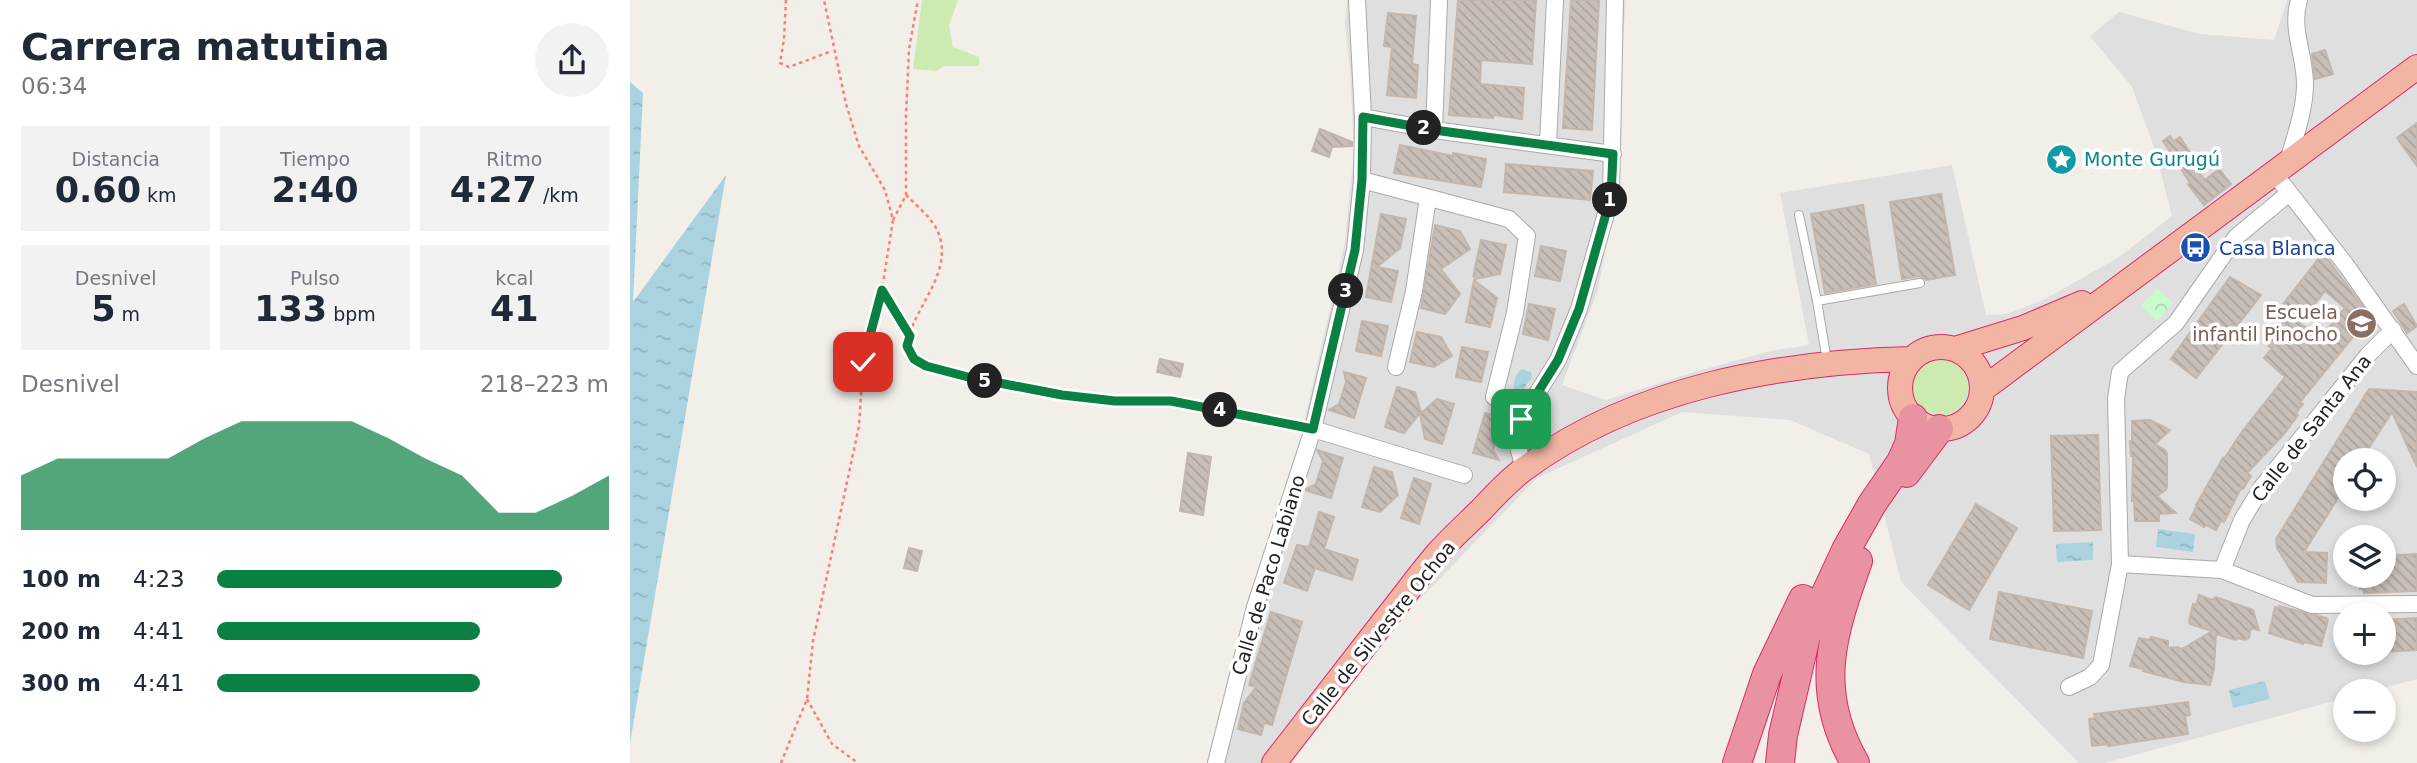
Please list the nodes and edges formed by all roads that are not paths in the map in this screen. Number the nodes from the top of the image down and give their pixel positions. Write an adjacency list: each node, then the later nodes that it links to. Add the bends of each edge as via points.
1 (1357, 0): 7 (street, Calle de Paco Labiano)
2 (1439, 0): 8 (street)
3 (1555, 0): 9 (street)
4 (1615, 0): 10 (street)
5 (2299, 0): 11 (street, via 2296,32 2305,84 2303,105)
6 (2417, 67): 11 (highway)
7 (1363, 117): 8 (street); 12 (street, Calle de Paco Labiano)
8 (1434, 130): 9 (street)
9 (1548, 144): 10 (street)
10 (1613, 154): 30 (street, via 1611,196 1579,309 1558,360 1521,419 1516,439)
11 (2281, 167): 13 (street); 17 (highway)
12 (1362, 180): 14 (street); 28 (street, Calle de Paco Labiano, via 1355,250)
13 (2288, 194): 19 (street); 34 (street, via 2236,237 2176,324 2120,372 2116,399)
14 (1428, 198): 24 (street); 26 (street, via 1509,219 1527,236)
15 (1799, 215): 18 (lane)
16 (1920, 283): 18 (lane)
17 (2118, 287): 20 (highway, via 2023,328); 25 (highway)
18 (1817, 302): 22 (lane)
19 (2393, 330): 23 (street); 36 (street, Calle de Santa Ana, via 2262,488 2242,520)
20 (1955, 349): 21 (highway, via 1932,347); 25 (highway, via 1975,364)
21 (1911, 359): 22 (highway, Calle de Silvestre Ochoa); 27 (highway, via 1904,369)
22 (1827, 364): 27 (highway, via 1875,375); 30 (highway, Calle de Silvestre Ochoa, via 1688,391 1644,406 1577,435)
23 (2417, 366)
24 (1396, 368)
25 (1983, 388): 29 (highway, via 1974,413 1953,428)
26 (1494, 397)
27 (1907, 406): 29 (highway, via 1921,424); 33 (highway, via 1909,444)
28 (1313, 429): 31 (street); 39 (street, Calle de Paco Labiano, via 1255,607)
29 (1940, 429): 32 (highway)
30 (1524, 469): 40 (highway, Calle de Silvestre Ochoa, via 1437,554)
31 (1464, 475)
32 (1899, 482): 35 (highway); 43 (highway, via 1859,559 1832,647 1834,707)
33 (1872, 504): 35 (highway); 41 (highway, via 1818,569 1767,674)
34 (2120, 564): 36 (street); 38 (street, via 2101,665 2090,677)
35 (1840, 565): 42 (highway, via 1806,636)
36 (2222, 570): 37 (street, via 2312,605)
37 (2417, 604)
38 (2069, 687)
39 (1216, 763)
40 (1274, 763)
41 (1737, 763)
42 (1780, 763)
43 (1855, 763)

